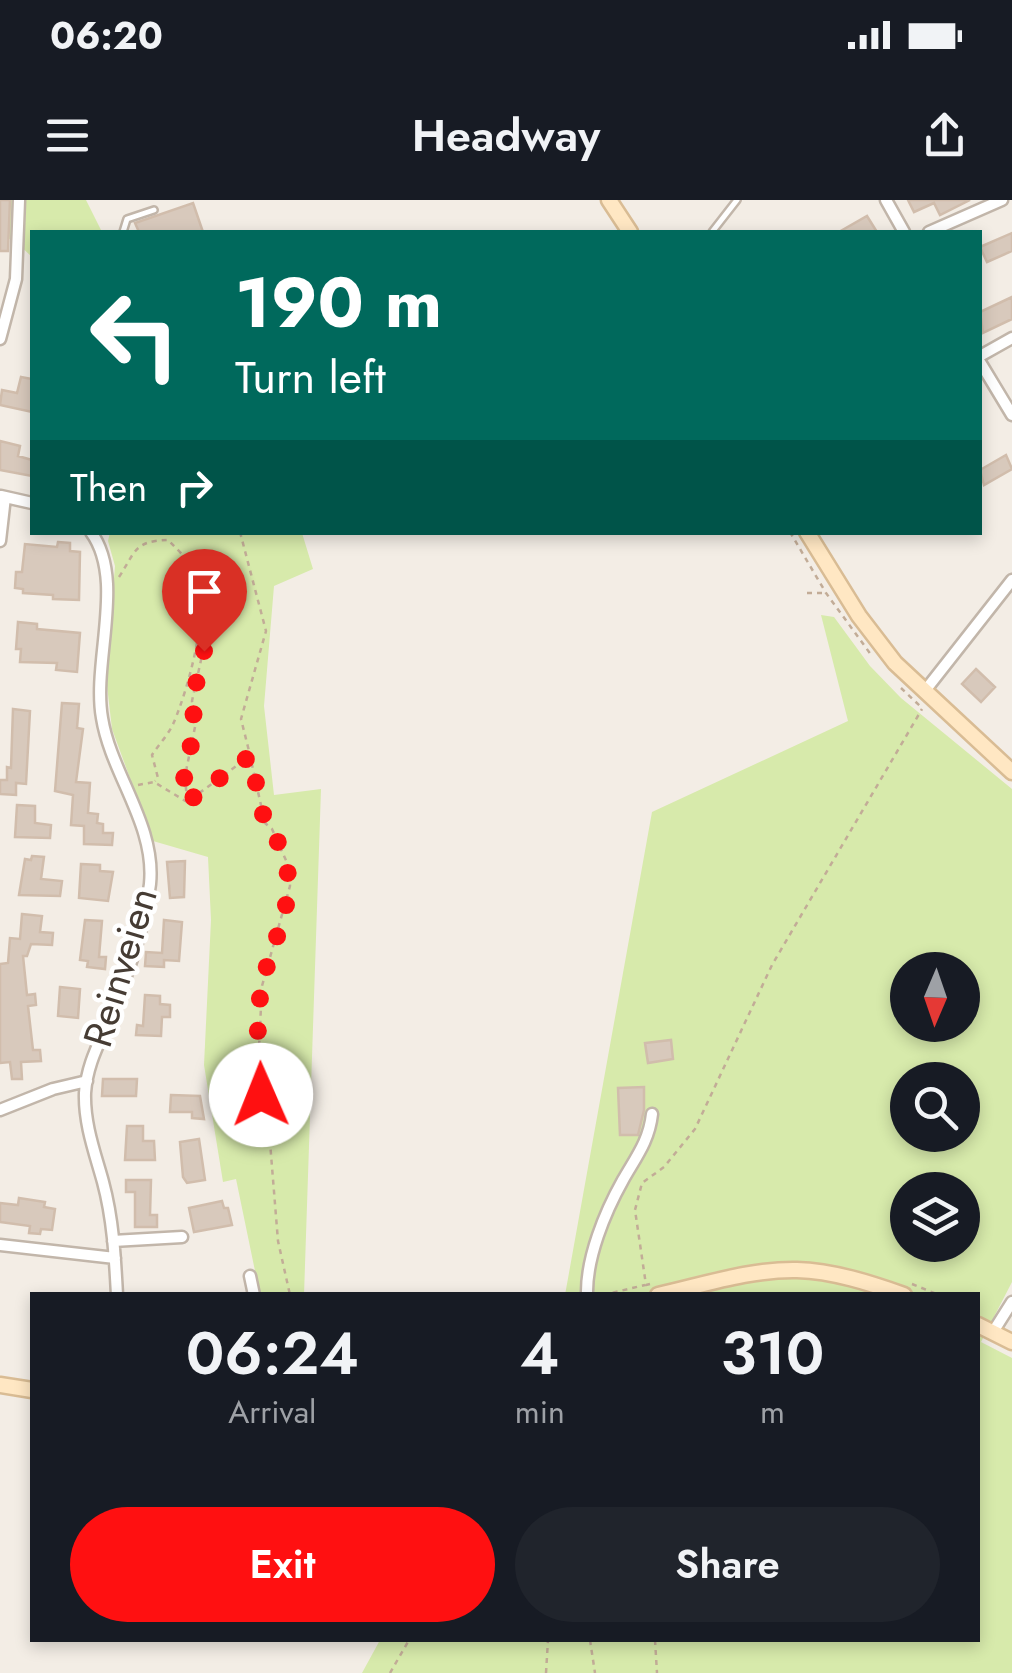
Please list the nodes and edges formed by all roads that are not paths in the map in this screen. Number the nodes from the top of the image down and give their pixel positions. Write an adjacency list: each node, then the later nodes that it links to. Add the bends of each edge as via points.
1 (18, 200): 13 (street, via 16,279)
2 (609, 200): 8 (street)
3 (737, 200): 9 (lane)
4 (886, 200): 10 (street)
5 (1002, 200): 11 (street)
6 (154, 210): 7 (lane, via 126,219)
7 (123, 230)
8 (629, 230)
9 (714, 230)
10 (903, 230)
11 (934, 230)
12 (1012, 338): 14 (street)
13 (0, 339)
14 (982, 359)
15 (982, 363): 16 (street)
16 (1012, 415)
17 (2, 496): 18 (street); 21 (street)
18 (30, 503)
19 (94, 535): 25 (street, Reinveien, via 107,566 101,717 146,842 150,881 127,972)
20 (809, 535): 23 (street)
21 (0, 541)
22 (1012, 582): 23 (street)
23 (923, 700): 24 (street)
24 (1012, 772)
25 (87, 1081): 26 (street, Reinveien); 29 (street, via 86,1112)
26 (0, 1110)
27 (652, 1114): 35 (street, via 644,1148 600,1234)
28 (182, 1237): 29 (street)
29 (113, 1241): 31 (street)
30 (0, 1245): 31 (street)
31 (115, 1258): 33 (street)
32 (250, 1276): 34 (street)
33 (117, 1292)
34 (253, 1292)
35 (588, 1292)
36 (671, 1292): 37 (street, via 794,1270)
37 (893, 1292)
38 (1010, 1307): 40 (street)
39 (980, 1326): 40 (street)
40 (993, 1332): 41 (street)
41 (1012, 1342)
42 (0, 1386): 43 (street)
43 (30, 1390)

